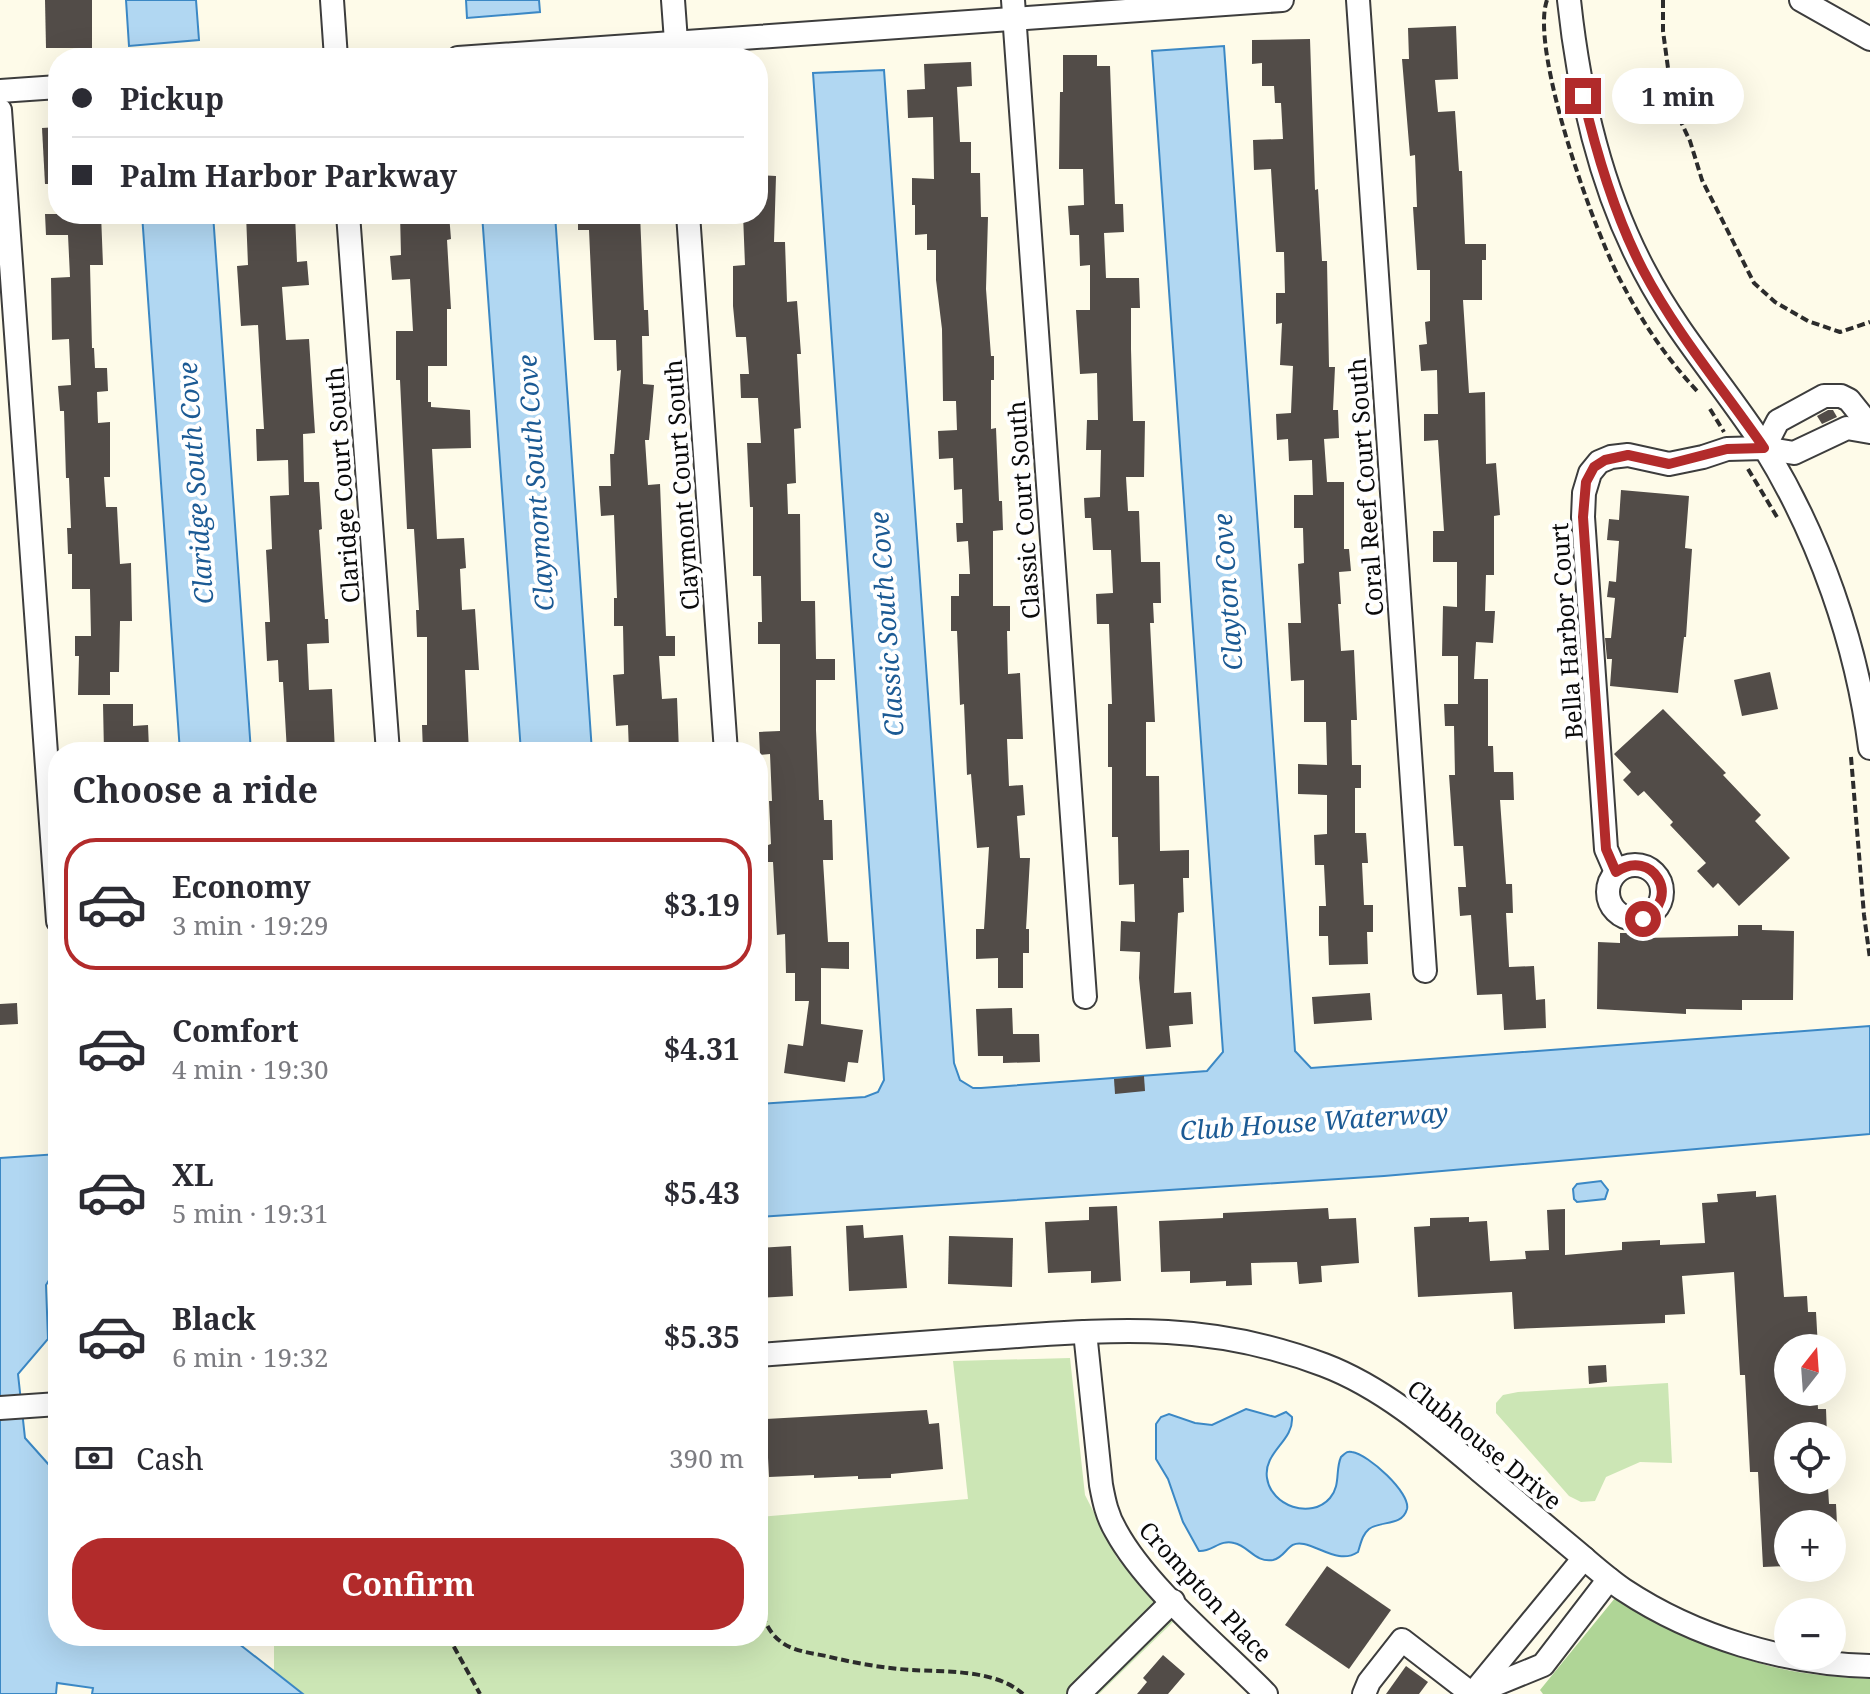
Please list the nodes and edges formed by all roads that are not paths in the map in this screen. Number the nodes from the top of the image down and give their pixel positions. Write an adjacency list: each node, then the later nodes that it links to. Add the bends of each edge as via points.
1 (332, 0): 9 (street)
2 (673, 0): 10 (street)
3 (1282, 0): 7 (street)
4 (1358, 0): 24 (street, Coral Reef Court South)
5 (1569, 0): 18 (street, via 1587,113 1633,248 1656,293)
6 (1801, 0): 8 (street)
7 (1013, 10): 11 (street); 25 (street, Classic Court South)
8 (1870, 39)
9 (335, 48)
10 (676, 48)
11 (693, 48)
12 (48, 88): 13 (street)
13 (0, 91)
14 (0, 110): 22 (street)
15 (349, 224): 19 (street, Claridge Court South)
16 (689, 224): 20 (street, Claymont Court South)
17 (1870, 429): 18 (street, Bella Harbor Court, via 1847,428 1794,453); 18 (street, via 1849,400 1824,396 1778,421)
18 (1764, 448): 21 (street, via 1835,599 1853,662); 23 (street, Bella Harbor Court, via 1727,449 1669,464 1620,455 1599,462 1586,482 1583,517 1606,849)
19 (387, 742)
20 (725, 742)
21 (1860, 749)
22 (48, 781)
23 (1616, 872)
24 (1425, 971)
25 (1085, 997)
26 (1085, 1332): 27 (street, Clubhouse Drive); 30 (street, Clubhouse Drive, via 1210,1334 1333,1369 1439,1435); 32 (street, Crompton Place, via 1104,1503 1126,1547)
27 (768, 1354)
28 (48, 1405): 29 (street)
29 (0, 1408)
30 (1584, 1558): 31 (street, Clubhouse Drive); 37 (street)
31 (1609, 1579): 33 (street, Clubhouse Drive, via 1670,1616 1750,1647 1815,1662); 37 (street, via 1543,1665)
32 (1173, 1601): 34 (street); 35 (street, Crompton Place)
33 (1870, 1666)
34 (1079, 1694)
35 (1266, 1694)
36 (1364, 1694): 37 (street, via 1402,1640)
37 (1472, 1694)

